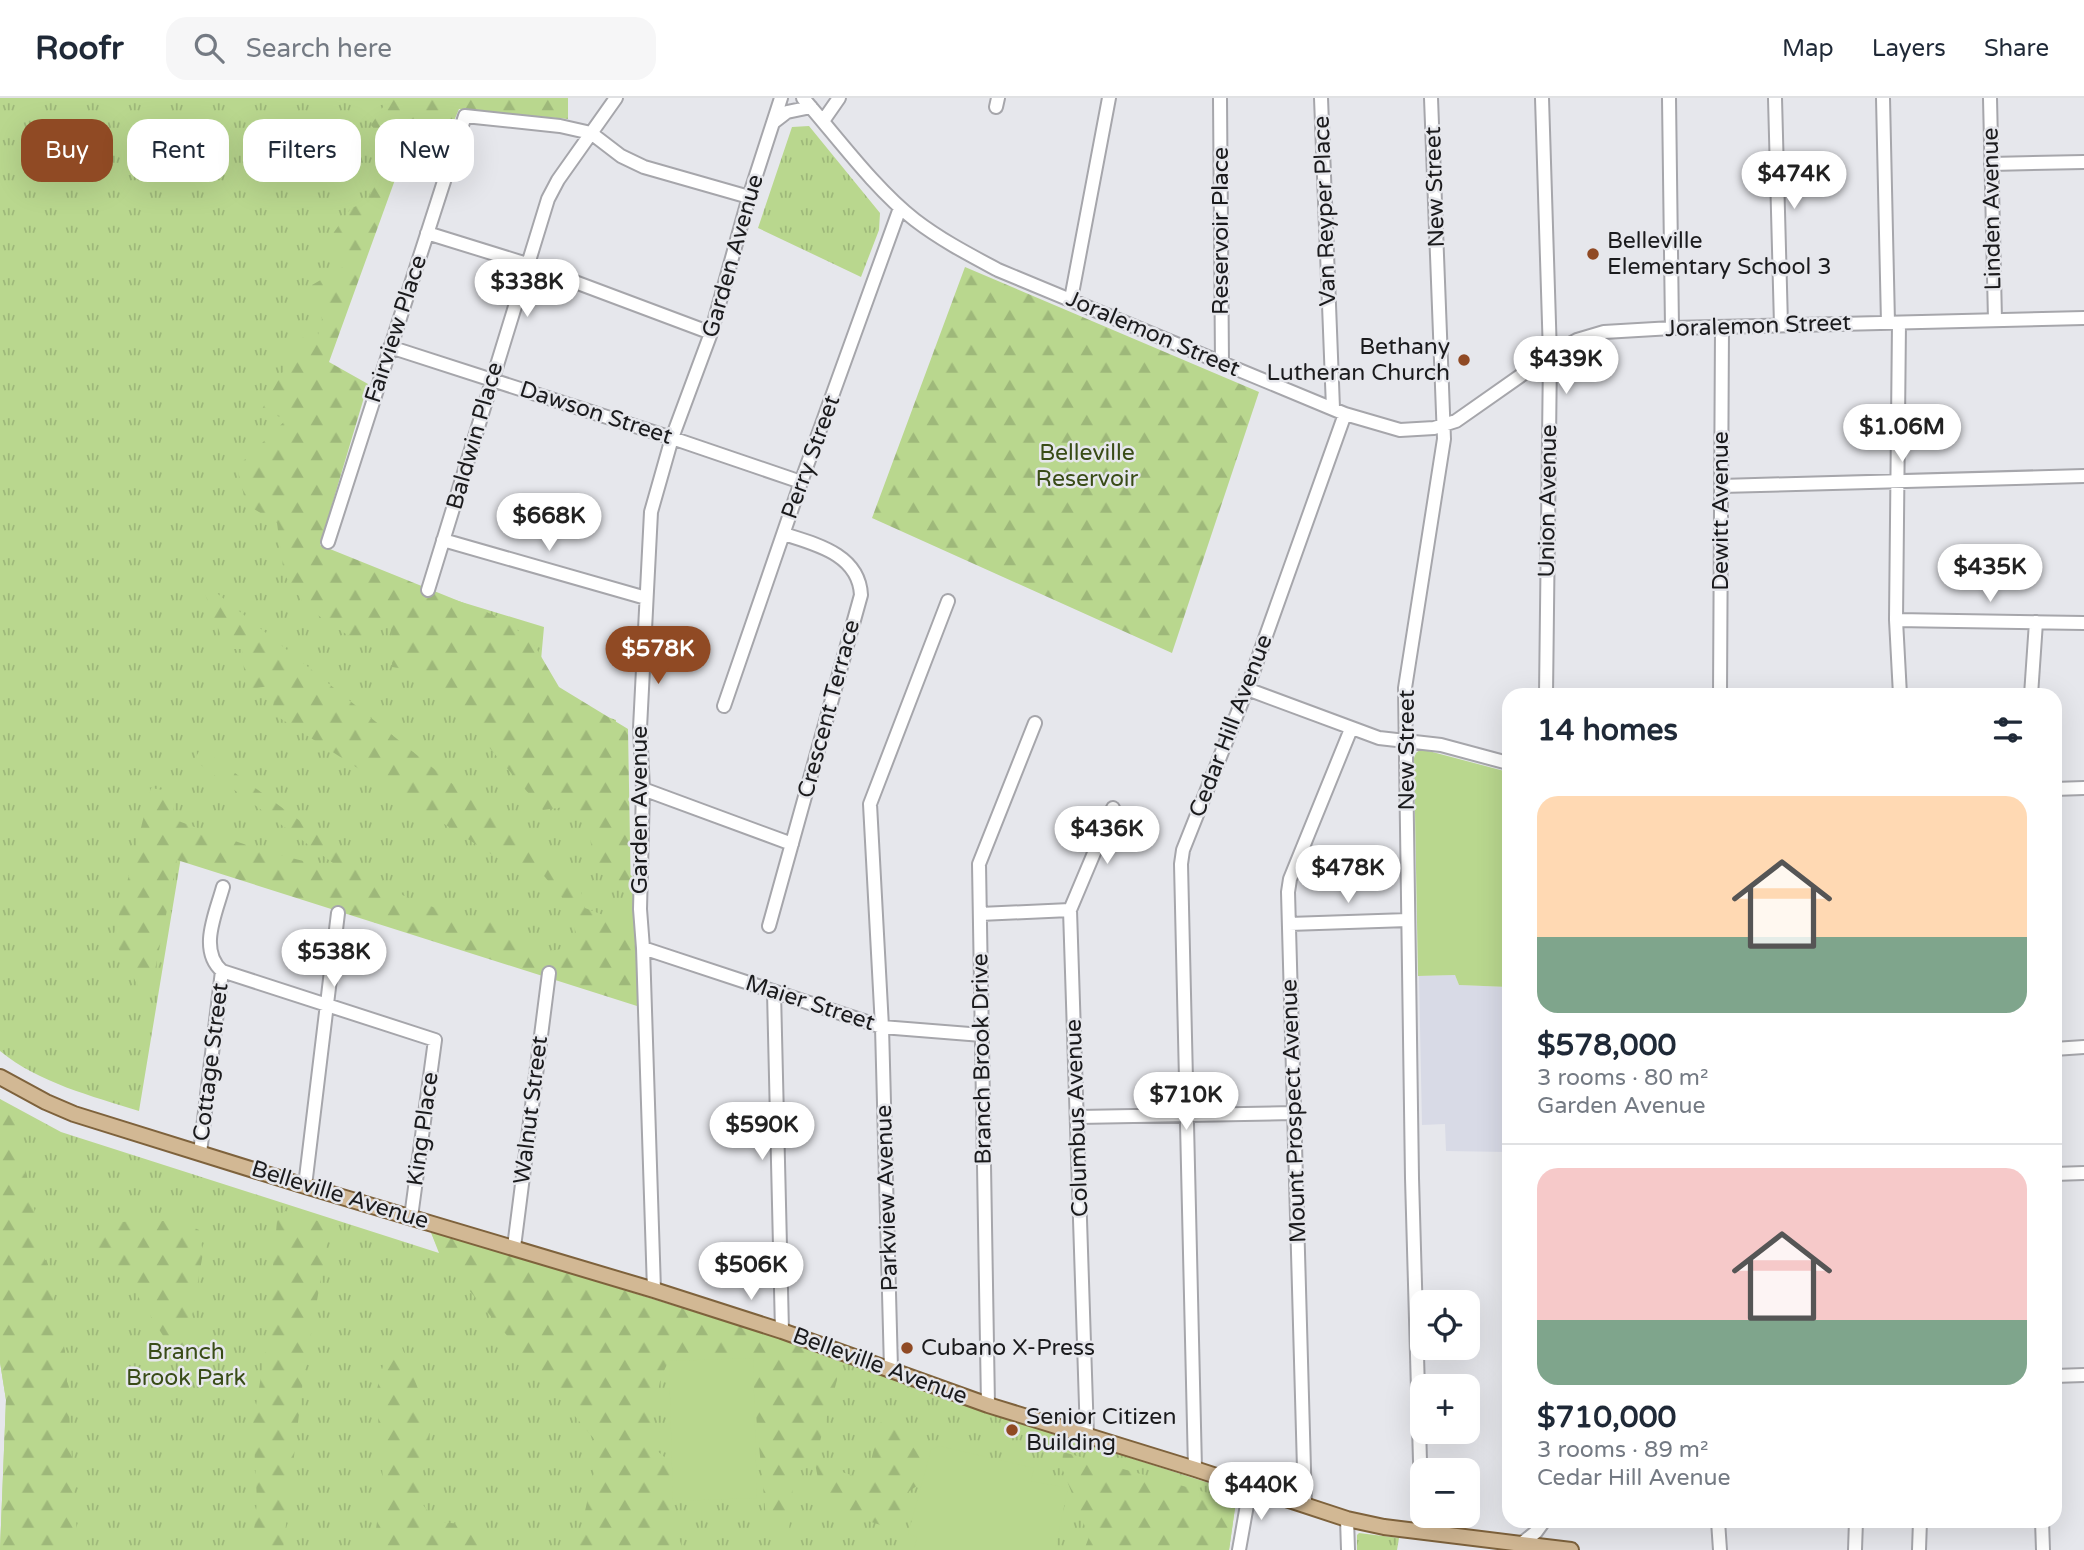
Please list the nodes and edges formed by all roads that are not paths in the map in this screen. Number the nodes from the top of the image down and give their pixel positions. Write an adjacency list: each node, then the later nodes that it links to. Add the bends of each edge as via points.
1 (617, 98): 16 (street, Baldwin Place)
2 (781, 98): 15 (street, Garden Avenue)
3 (839, 98): 14 (street)
4 (1109, 98): 23 (street)
5 (1220, 98): 33 (street, Reservoir Place)
6 (1321, 98): 35 (street, Van Reyper Place)
7 (1431, 98): 36 (street, New Street)
8 (1542, 98): 32 (street, Union Avenue)
9 (1669, 98): 29 (street)
10 (1775, 98): 27 (street)
11 (1883, 98): 26 (street)
12 (1990, 98): 18 (street, Linden Avenue)
13 (807, 103): 14 (street, Joralemon Street); 15 (street)
14 (823, 121): 20 (street, Joralemon Street)
15 (774, 122): 19 (street, Garden Avenue)
16 (591, 133): 19 (street, via 644,167); 21 (street, Fairview Place, via 465,116); 22 (street, Baldwin Place, via 553,188)
17 (2084, 162): 18 (street)
18 (1991, 164): 25 (street, Linden Avenue)
19 (749, 197): 30 (street, Garden Avenue)
20 (900, 208): 23 (street, Joralemon Street, via 998,270); 40 (street, Perry Street)
21 (427, 233): 22 (street); 31 (street, Fairview Place)
22 (527, 264): 30 (street); 34 (street, Baldwin Place)
23 (1071, 299): 33 (street, Joralemon Street)
24 (2084, 318): 25 (street, Joralemon Street)
25 (1995, 320): 26 (street, Joralemon Street)
26 (1893, 323): 27 (street, Joralemon Street); 39 (street)
27 (1781, 325): 28 (street, Joralemon Street)
28 (1722, 327): 29 (street, Joralemon Street); 41 (street, Dewitt Avenue)
29 (1672, 328): 32 (street, Joralemon Street, via 1604,332)
30 (711, 333): 37 (street, Garden Avenue)
31 (390, 347): 34 (street, Dawson Street); 44 (street, Fairview Place)
32 (1550, 355): 36 (street, Joralemon Street, via 1468,415); 51 (street, Union Avenue)
33 (1222, 364): 35 (street, Joralemon Street)
34 (491, 379): 37 (street, Dawson Street); 43 (street, Baldwin Place)
35 (1339, 411): 36 (street, Joralemon Street, via 1400,430); 55 (street, Cedar Hill Avenue)
36 (1443, 426): 59 (street, New Street, via 1443,452 1405,688)
37 (672, 438): 40 (street, Dawson Street); 46 (street, Garden Avenue, via 651,512)
38 (2084, 476): 39 (street)
39 (1898, 481): 41 (street); 48 (street)
40 (801, 482): 42 (street, Perry Street)
41 (1721, 486): 52 (street, Dewitt Avenue)
42 (784, 534): 56 (street, Perry Street); 65 (street, Crescent Terrace, via 837,554 856,578 860,595)
43 (443, 540): 45 (street, Baldwin Place); 46 (street)
44 (328, 542)
45 (428, 590)
46 (646, 598): 61 (street, Garden Avenue, via 640,728)
47 (948, 601): 78 (street, Parkview Avenue, via 870,804)
48 (1896, 620): 49 (street); 53 (street)
49 (2036, 622): 50 (street); 54 (street)
50 (2084, 623)
51 (1546, 688)
52 (1720, 688)
53 (1900, 688)
54 (2031, 688)
55 (1247, 689): 58 (street); 84 (street, Cedar Hill Avenue, via 1181,863)
56 (724, 706)
57 (1035, 723): 69 (street, Branch Brook Drive, via 979,864)
58 (1351, 729): 59 (street); 71 (street, Mount Prospect Avenue, via 1290,879)
59 (1405, 742): 60 (street, via 1441,745); 70 (street, New Street)
60 (1502, 761)
61 (643, 789): 65 (street); 73 (street, Garden Avenue, via 639,909)
62 (2062, 789): 63 (street)
63 (2084, 789)
64 (1113, 808): 67 (street, Columbus Avenue)
65 (792, 844): 72 (street, Crescent Terrace)
66 (223, 887): 74 (street, via 210,944 213,960)
67 (1070, 910): 69 (street); 85 (street, Columbus Avenue)
68 (338, 913): 77 (street)
69 (979, 914): 79 (street, Branch Brook Drive)
70 (1408, 920): 71 (street); 108 (street, New Street)
71 (1289, 924): 83 (street, Mount Prospect Avenue)
72 (769, 926)
73 (643, 948): 76 (street, Maier Street); 92 (street, Garden Avenue)
74 (222, 971): 77 (street); 86 (street, Cottage Street)
75 (549, 973): 91 (street, Walnut Street)
76 (774, 992): 78 (street, Maier Street); 93 (street)
77 (328, 1004): 89 (street); 90 (street, King Place, via 435,1041)
78 (883, 1027): 79 (street, Maier Street); 94 (street, Parkview Avenue)
79 (982, 1035): 97 (street, Branch Brook Drive)
80 (2084, 1047): 81 (street)
81 (2062, 1048)
82 (3, 1080): 86 (main road, Belleville Avenue, via 75,1114)
83 (1293, 1112): 84 (street); 101 (street, Mount Prospect Avenue)
84 (1186, 1115): 85 (street); 99 (street, Cedar Hill Avenue)
85 (1078, 1117): 98 (street, Columbus Avenue)
86 (200, 1153): 89 (main road, Belleville Avenue)
87 (2084, 1173): 88 (street)
88 (2062, 1174)
89 (305, 1185): 90 (main road, Belleville Avenue)
90 (411, 1217): 91 (main road, Belleville Avenue)
91 (514, 1247): 92 (main road, Belleville Avenue)
92 (654, 1290): 93 (main road, Belleville Avenue)
93 (782, 1331): 94 (main road, Belleville Avenue)
94 (891, 1369): 97 (main road, Belleville Avenue)
95 (2084, 1375): 96 (street)
96 (2062, 1376)
97 (988, 1405): 98 (main road, Belleville Avenue)
98 (1087, 1436): 99 (main road, Belleville Avenue)
99 (1195, 1469): 100 (main road, Belleville Avenue)
100 (1250, 1488): 101 (main road, Belleville Avenue); 110 (street)
101 (1306, 1506): 102 (main road, Belleville Avenue)
102 (1347, 1519): 108 (main road, Belleville Avenue); 111 (street)
103 (1539, 1528): 109 (street)
104 (1718, 1528): 113 (street)
105 (1856, 1528): 114 (street)
106 (1920, 1528): 115 (street)
107 (2042, 1528): 116 (street)
108 (1422, 1532): 109 (main road, Belleville Avenue)
109 (1518, 1547): 112 (main road, Belleville Avenue)
110 (1239, 1550)
111 (1348, 1550)
112 (1571, 1550)
113 (1720, 1550)
114 (1856, 1550)
115 (1919, 1550)
116 (2043, 1550)

